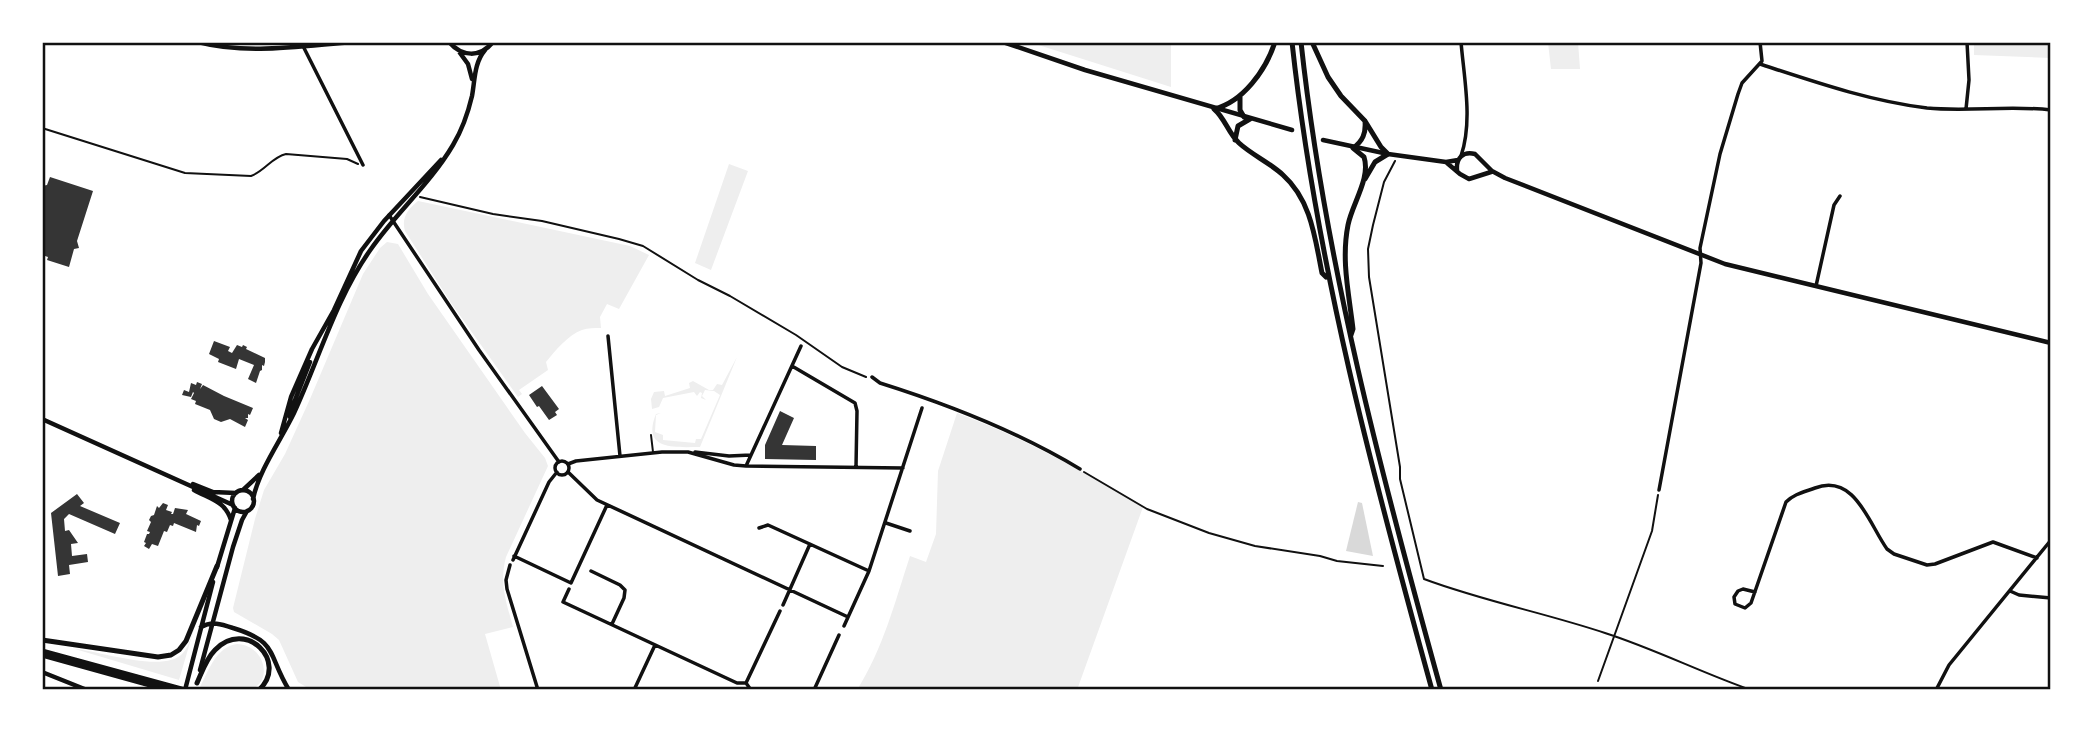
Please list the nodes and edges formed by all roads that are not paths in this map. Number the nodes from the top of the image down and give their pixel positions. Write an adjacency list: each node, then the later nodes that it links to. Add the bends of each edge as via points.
1 (198, 42): 13 (street, via 248,49)
2 (353, 42): 13 (street)
3 (493, 42): 14 (street)
4 (1003, 42): 19 (street)
5 (1275, 42): 18 (main road, via 1263,69)
6 (1292, 42): 44 (main road)
7 (1301, 42): 47 (main road, via 1320,180)
8 (1312, 42): 23 (main road, via 1328,77)
9 (1461, 42): 27 (street)
10 (1760, 42): 16 (street)
11 (1967, 42): 20 (street)
12 (449, 43): 15 (street)
13 (303, 46): 35 (street)
14 (485, 50): 15 (street, via 472,54); 17 (street, via 476,66)
15 (458, 51): 17 (street, via 470,67)
16 (1760, 64): 20 (street, via 1885,101); 43 (street, via 1738,94 1720,154)
17 (472, 94): 31 (street, via 462,127)
18 (1240, 96): 19 (main road); 22 (main road, via 1240,110)
19 (1213, 109): 22 (street); 25 (main road)
20 (1966, 109): 21 (street)
21 (2051, 110)
22 (1247, 118): 24 (street); 25 (main road, via 1238,126)
23 (1365, 121): 28 (main road, via 1362,141); 30 (main road)
24 (1292, 130)
25 (1235, 140): 44 (main road, via 1282,174 1301,197 1322,273)
26 (1323, 140): 28 (street)
27 (1466, 143): 29 (street); 32 (street)
28 (1353, 148): 30 (street); 39 (main road, via 1366,162)
29 (1470, 153): 32 (street); 34 (street)
30 (1388, 154): 33 (street); 39 (main road, via 1375,162)
31 (446, 155): 41 (street); 42 (street)
32 (1459, 158): 33 (street); 36 (street)
33 (1446, 162): 36 (street)
34 (1482, 162): 37 (street); 38 (street)
35 (363, 164)
36 (1457, 170): 38 (street, via 1469,178)
37 (1492, 171): 38 (street); 43 (street)
38 (1478, 175)
39 (1360, 188): 47 (main road, via 1345,243)
40 (1840, 196): 45 (street)
41 (389, 215): 42 (street); 50 (street, via 361,251 320,332)
42 (393, 222): 50 (street, via 356,272); 61 (street)
43 (1700, 256): 45 (street); 72 (street)
44 (1328, 279): 117 (main road, via 1360,425)
45 (1816, 286): 48 (street)
46 (608, 336): 60 (street)
47 (1350, 338): 118 (main road)
48 (2051, 343)
49 (801, 346): 51 (street)
50 (311, 362): 56 (street); 56 (street, via 291,397)
51 (792, 366): 59 (street); 64 (street, via 857,407)
52 (872, 377): 67 (street, via 992,422)
53 (922, 408): 65 (street)
54 (42, 419): 70 (street)
55 (652, 435): 58 (lane)
56 (279, 443): 66 (street)
57 (688, 452): 58 (street); 59 (street); 63 (street)
58 (653, 453): 60 (street)
59 (751, 455): 63 (street)
60 (620, 457): 62 (street)
61 (559, 462): 62 (street); 68 (street)
62 (568, 464): 69 (street)
63 (746, 466): 64 (street)
64 (856, 468): 65 (street)
65 (903, 468): 79 (street)
66 (264, 469): 71 (street); 74 (street)
67 (1080, 469)
68 (557, 472): 69 (street); 87 (street, via 513,558 571,583)
69 (568, 472): 75 (street)
70 (172, 478): 73 (street, via 213,492); 76 (street); 78 (street, via 221,503)
71 (243, 490): 73 (street); 74 (street)
72 (1659, 491)
73 (236, 493): 76 (street)
74 (253, 499): 77 (street)
75 (607, 505): 87 (street); 90 (street)
76 (234, 507): 77 (street); 78 (street)
77 (247, 510): 97 (street)
78 (231, 520): 86 (street)
79 (886, 523): 81 (street); 88 (street)
80 (759, 528): 83 (street, via 768,525)
81 (910, 531)
82 (2051, 540): 84 (street)
83 (810, 544): 88 (street); 90 (street)
84 (2037, 558): 91 (street); 92 (street, via 1993,542 1931,565 1921,563 1890,552 1853,494 1822,485 1786,502)
85 (510, 565): 113 (street, via 508,589)
86 (217, 566): 100 (street); 102 (main road, via 186,641 171,655)
87 (579, 566): 98 (street, via 625,590)
88 (869, 571): 96 (street)
89 (569, 589): 98 (street, via 563,602)
90 (789, 590): 94 (street); 96 (street)
91 (2010, 591): 93 (street); 119 (street, via 1950,665)
92 (1755, 592): 92 (street, via 1749,607 1735,604 1738,591)
93 (2051, 598)
94 (783, 605)
95 (780, 611): 106 (street)
96 (848, 617): 99 (street)
97 (213, 623): 100 (street); 107 (street); 112 (street, via 262,640)
98 (612, 624): 103 (street)
99 (844, 626)
100 (200, 627): 110 (street)
101 (839, 635): 116 (street)
102 (42, 640)
103 (655, 645): 106 (street); 114 (street)
104 (42, 653): 108 (main road)
105 (42, 672): 109 (street)
106 (746, 683): 115 (street)
107 (196, 687): 111 (main road, via 218,647 242,638 258,645 268,662 267,677)
108 (170, 688): 110 (main road)
109 (86, 690)
110 (185, 690)
111 (259, 690)
112 (289, 690)
113 (538, 690)
114 (634, 690)
115 (751, 690)
116 (814, 690)
117 (1432, 690)
118 (1441, 690)
119 (1936, 690)

